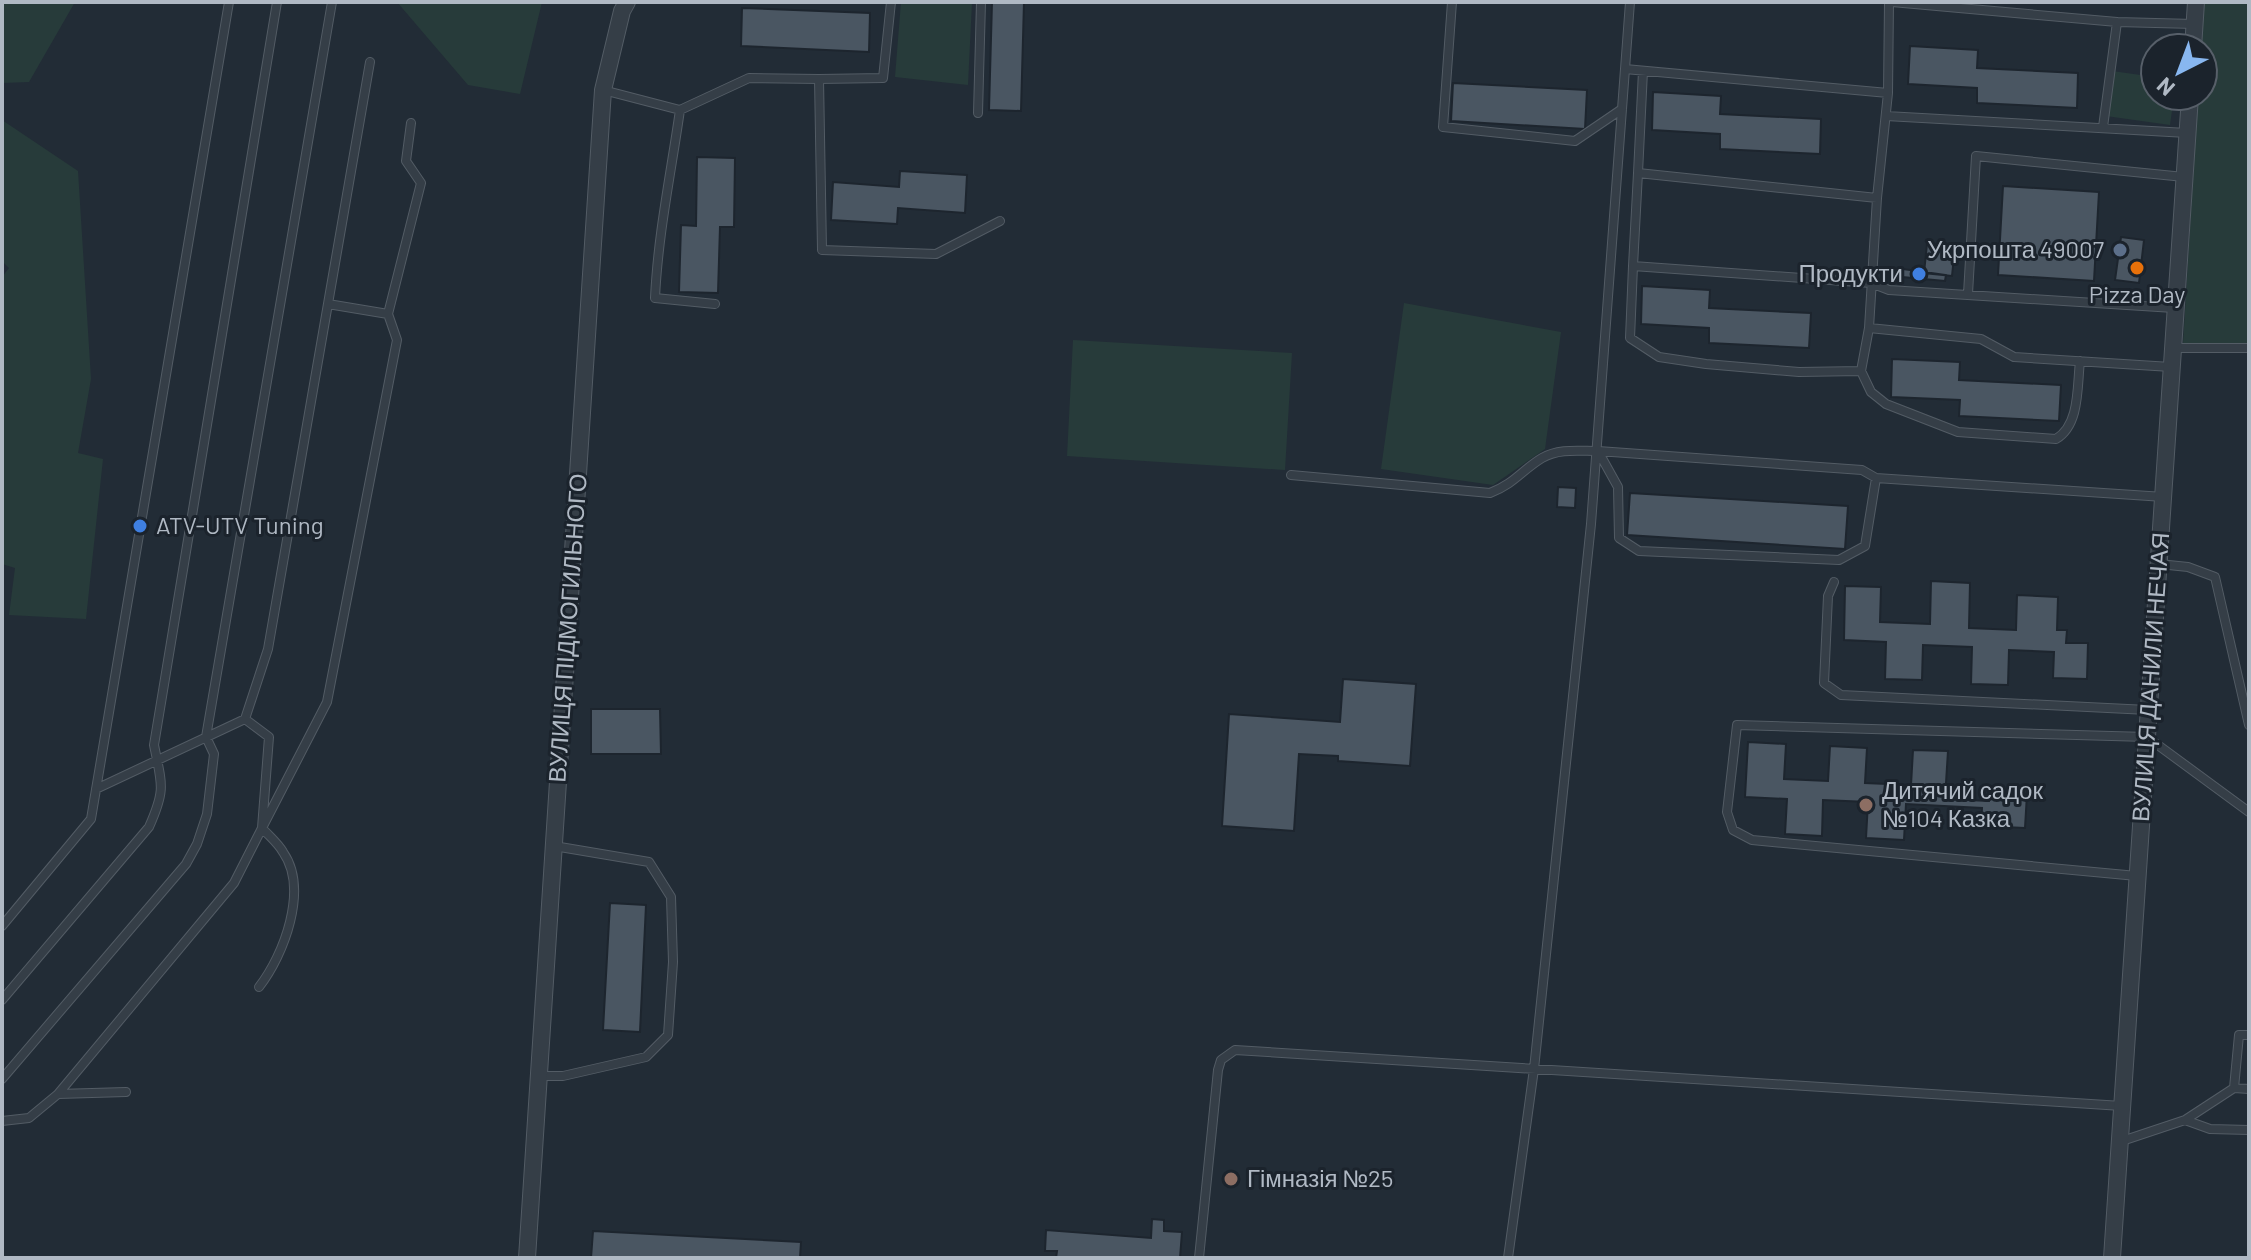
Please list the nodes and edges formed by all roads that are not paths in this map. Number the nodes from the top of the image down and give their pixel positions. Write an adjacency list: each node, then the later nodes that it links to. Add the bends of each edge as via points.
1 (229, 2): 57 (lane)
2 (277, 2): 56 (lane, via 154,745)
3 (332, 2): 54 (lane)
4 (627, 2): 18 (street, ВУЛИЦЯ ПІДМОГИЛЬНОГО)
5 (891, 2): 17 (lane, via 883,78)
6 (981, 2): 23 (lane)
7 (1452, 2): 20 (lane, via 1443,127 1575,141)
8 (1630, 2): 15 (lane)
9 (1890, 2): 11 (lane); 19 (lane)
10 (2196, 2): 12 (street)
11 (2117, 22): 12 (lane); 26 (lane)
12 (2194, 24): 13 (street)
13 (2194, 32)
14 (370, 62): 35 (lane)
15 (1625, 69): 16 (lane); 20 (lane)
16 (1643, 71): 19 (lane); 28 (lane)
17 (819, 79): 21 (lane, via 749,78); 31 (lane, via 822,250 936,254)
18 (603, 90): 21 (lane); 60 (street, ВУЛИЦЯ ПІДМОГИЛЬНОГО)
19 (1888, 93): 24 (lane)
20 (1622, 109): 45 (lane)
21 (680, 110): 36 (lane, via 657,248 655,298)
22 (2189, 112): 27 (street, ВУЛИЦЯ ДАНИЛИ НЕЧАЯ)
23 (978, 113)
24 (1886, 116): 26 (lane); 30 (lane)
25 (411, 123): 38 (lane, via 406,161 421,183)
26 (2103, 127): 27 (lane)
27 (2188, 133): 29 (street, ВУЛИЦЯ ДАНИЛИ НЕЧАЯ)
28 (1638, 173): 30 (lane); 32 (lane)
29 (2184, 177): 34 (lane, via 1976,156); 37 (street, ВУЛИЦЯ ДАНИЛИ НЕЧАЯ)
30 (1877, 198): 33 (lane)
31 (1000, 221)
32 (1633, 266): 33 (lane); 44 (lane, via 1630,338 1659,357 1799,372)
33 (1871, 283): 34 (lane, via 1889,290); 39 (lane)
34 (1968, 294): 37 (lane)
35 (328, 304): 38 (lane); 52 (lane, via 268,649)
36 (715, 304)
37 (2174, 308): 40 (street, ВУЛИЦЯ ДАНИЛИ НЕЧАЯ)
38 (388, 314): 59 (lane, via 397,340 327,702)
39 (1869, 328): 42 (lane, via 1981,339 2014,357); 44 (lane)
40 (2172, 348): 41 (lane); 43 (street, ВУЛИЦЯ ДАНИЛИ НЕЧАЯ)
41 (2249, 348)
42 (2080, 361): 43 (lane); 44 (lane, via 2072,422 2056,439 1958,432 1886,404 1871,392)
43 (2171, 367): 48 (street, ВУЛИЦЯ ДАНИЛИ НЕЧАЯ)
44 (1861, 371)
45 (1598, 451): 46 (lane, via 1563,451 1543,458 1510,485 1490,493); 47 (lane, via 1862,470); 47 (lane, via 1618,487 1619,538 1639,551 1839,560 1865,546); 66 (lane)
46 (1291, 475)
47 (1876, 478): 48 (lane)
48 (2164, 497): 49 (street, ВУЛИЦЯ ДАНИЛИ НЕЧАЯ)
49 (2159, 564): 51 (street, ВУЛИЦЯ ДАНИЛИ НЕЧАЯ); 53 (lane, via 2215,577)
50 (1834, 582): 51 (lane, via 1828,596 1824,683 1841,695)
51 (2148, 710): 55 (street, ВУЛИЦЯ ДАНИЛИ НЕЧАЯ)
52 (245, 719): 54 (lane); 59 (lane, via 269,737)
53 (2249, 725)
54 (206, 737): 56 (lane); 68 (lane, via 214,754 207,814 186,864)
55 (2147, 737): 58 (lane); 61 (street, ВУЛИЦЯ ДАНИЛИ НЕЧАЯ); 61 (lane, via 1737,725 1727,812 1733,830 1752,840)
56 (157, 759): 57 (lane); 64 (lane, via 163,788 149,827)
57 (96, 789): 62 (lane, via 91,819)
58 (2249, 812)
59 (262, 828): 63 (lane, via 285,853 296,885 273,970); 72 (lane, via 234,883)
60 (554, 846): 67 (street, ВУЛИЦЯ ПІДМОГИЛЬНОГО); 67 (lane, via 649,862 671,897 673,962 668,1035 646,1057 563,1076)
61 (2138, 876): 73 (street, ВУЛИЦЯ ДАНИЛИ НЕЧАЯ)
62 (2, 926)
63 (259, 987)
64 (2, 1000)
65 (2249, 1035): 69 (lane, via 2239,1035)
66 (1534, 1069): 73 (lane); 79 (lane, via 1227,1053 1218,1070); 80 (lane)
67 (539, 1076): 78 (street, ВУЛИЦЯ ПІДМОГИЛЬНОГО)
68 (2, 1079)
69 (2234, 1088): 70 (lane); 74 (lane)
70 (2249, 1089)
71 (126, 1092): 72 (lane)
72 (58, 1094): 75 (lane, via 29,1118)
73 (2123, 1106): 77 (street, ВУЛИЦЯ ДАНИЛИ НЕЧАЯ)
74 (2185, 1120): 76 (lane, via 2210,1129); 77 (lane)
75 (2, 1121)
76 (2249, 1130)
77 (2122, 1141): 81 (street, ВУЛИЦЯ ДАНИЛИ НЕЧАЯ)
78 (527, 1258)
79 (1199, 1258)
80 (1508, 1258)
81 (2112, 1258)

